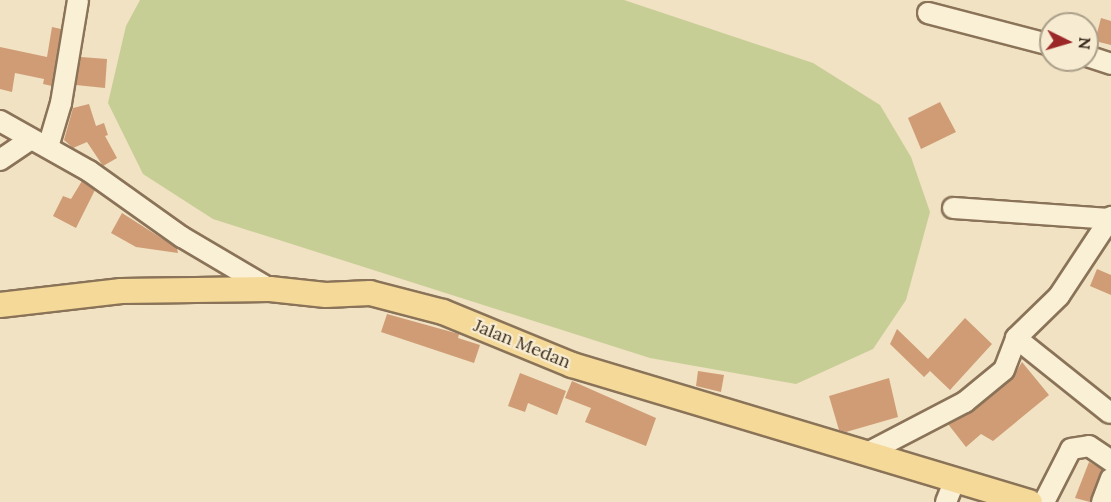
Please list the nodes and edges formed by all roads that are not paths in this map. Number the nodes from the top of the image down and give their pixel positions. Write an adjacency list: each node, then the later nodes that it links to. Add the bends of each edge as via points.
1 (78, 0): 5 (street, via 61,103)
2 (928, 13): 3 (street)
3 (1039, 42)
4 (0, 121): 5 (street)
5 (40, 143): 6 (street); 9 (street, via 109,184 182,237)
6 (0, 160)
7 (953, 208): 8 (street)
8 (1111, 218): 11 (street, via 1059,296)
9 (270, 289): 10 (main road, Jalan Medan, via 121,291); 13 (main road, Jalan Medan, via 326,295 370,293 443,312 572,365)
10 (0, 305)
11 (1016, 338): 12 (street); 13 (street, via 1004,370 978,392)
12 (1110, 413)
13 (869, 452): 16 (main road, Jalan Medan)
14 (1111, 461): 18 (street, via 1089,446 1071,449)
15 (1111, 479): 19 (street)
16 (950, 491): 17 (main road, Jalan Medan)
17 (1030, 502)
18 (1044, 502)
19 (1102, 502)

